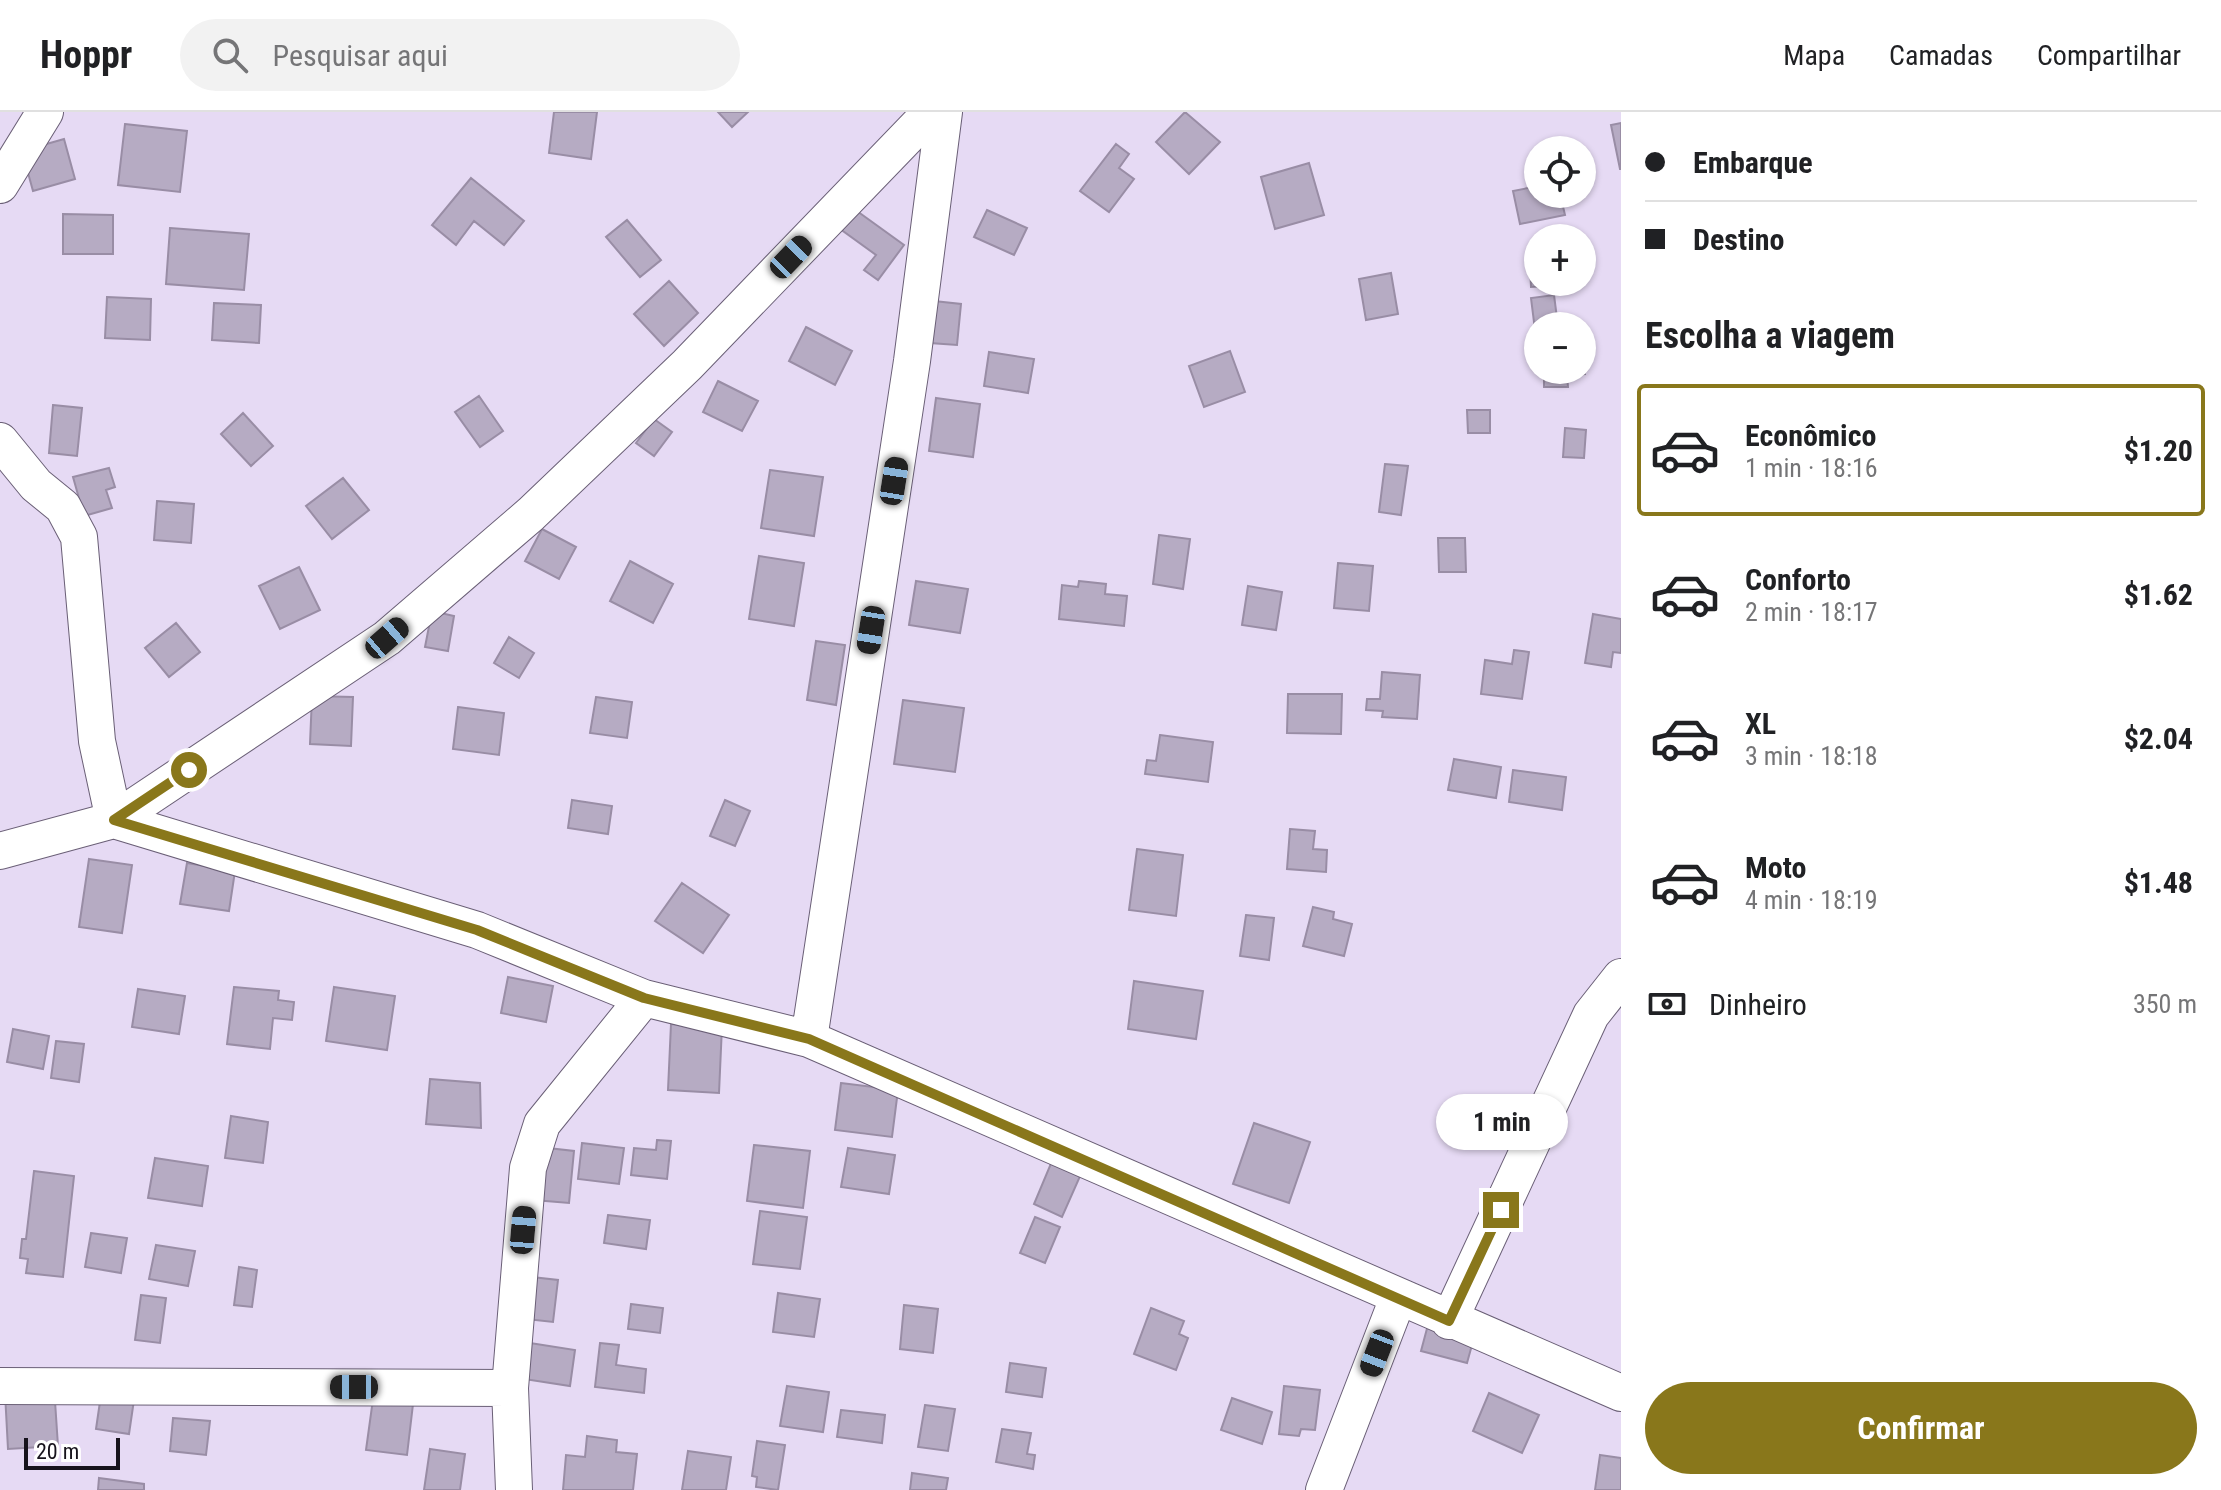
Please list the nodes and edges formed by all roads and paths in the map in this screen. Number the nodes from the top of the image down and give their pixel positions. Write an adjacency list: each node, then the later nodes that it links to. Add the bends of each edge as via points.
1 (45, 112): 4 (street)
2 (931, 112): 6 (street, via 687,365 531,514 387,638)
3 (944, 112): 10 (street, via 912,361)
4 (0, 185)
5 (0, 441): 6 (street, via 36,485 63,507 79,537 97,741)
6 (114, 820): 7 (street); 9 (street, via 477,930)
7 (0, 851)
8 (1621, 977): 12 (street, via 1591,1015)
9 (644, 998): 10 (street); 14 (street, via 542,1124 528,1168)
10 (809, 1039): 11 (street)
11 (1398, 1298): 12 (street); 17 (street)
12 (1449, 1321): 15 (street)
13 (0, 1386): 14 (street)
14 (510, 1388): 16 (street)
15 (1621, 1393)
16 (514, 1490)
17 (1324, 1490)

